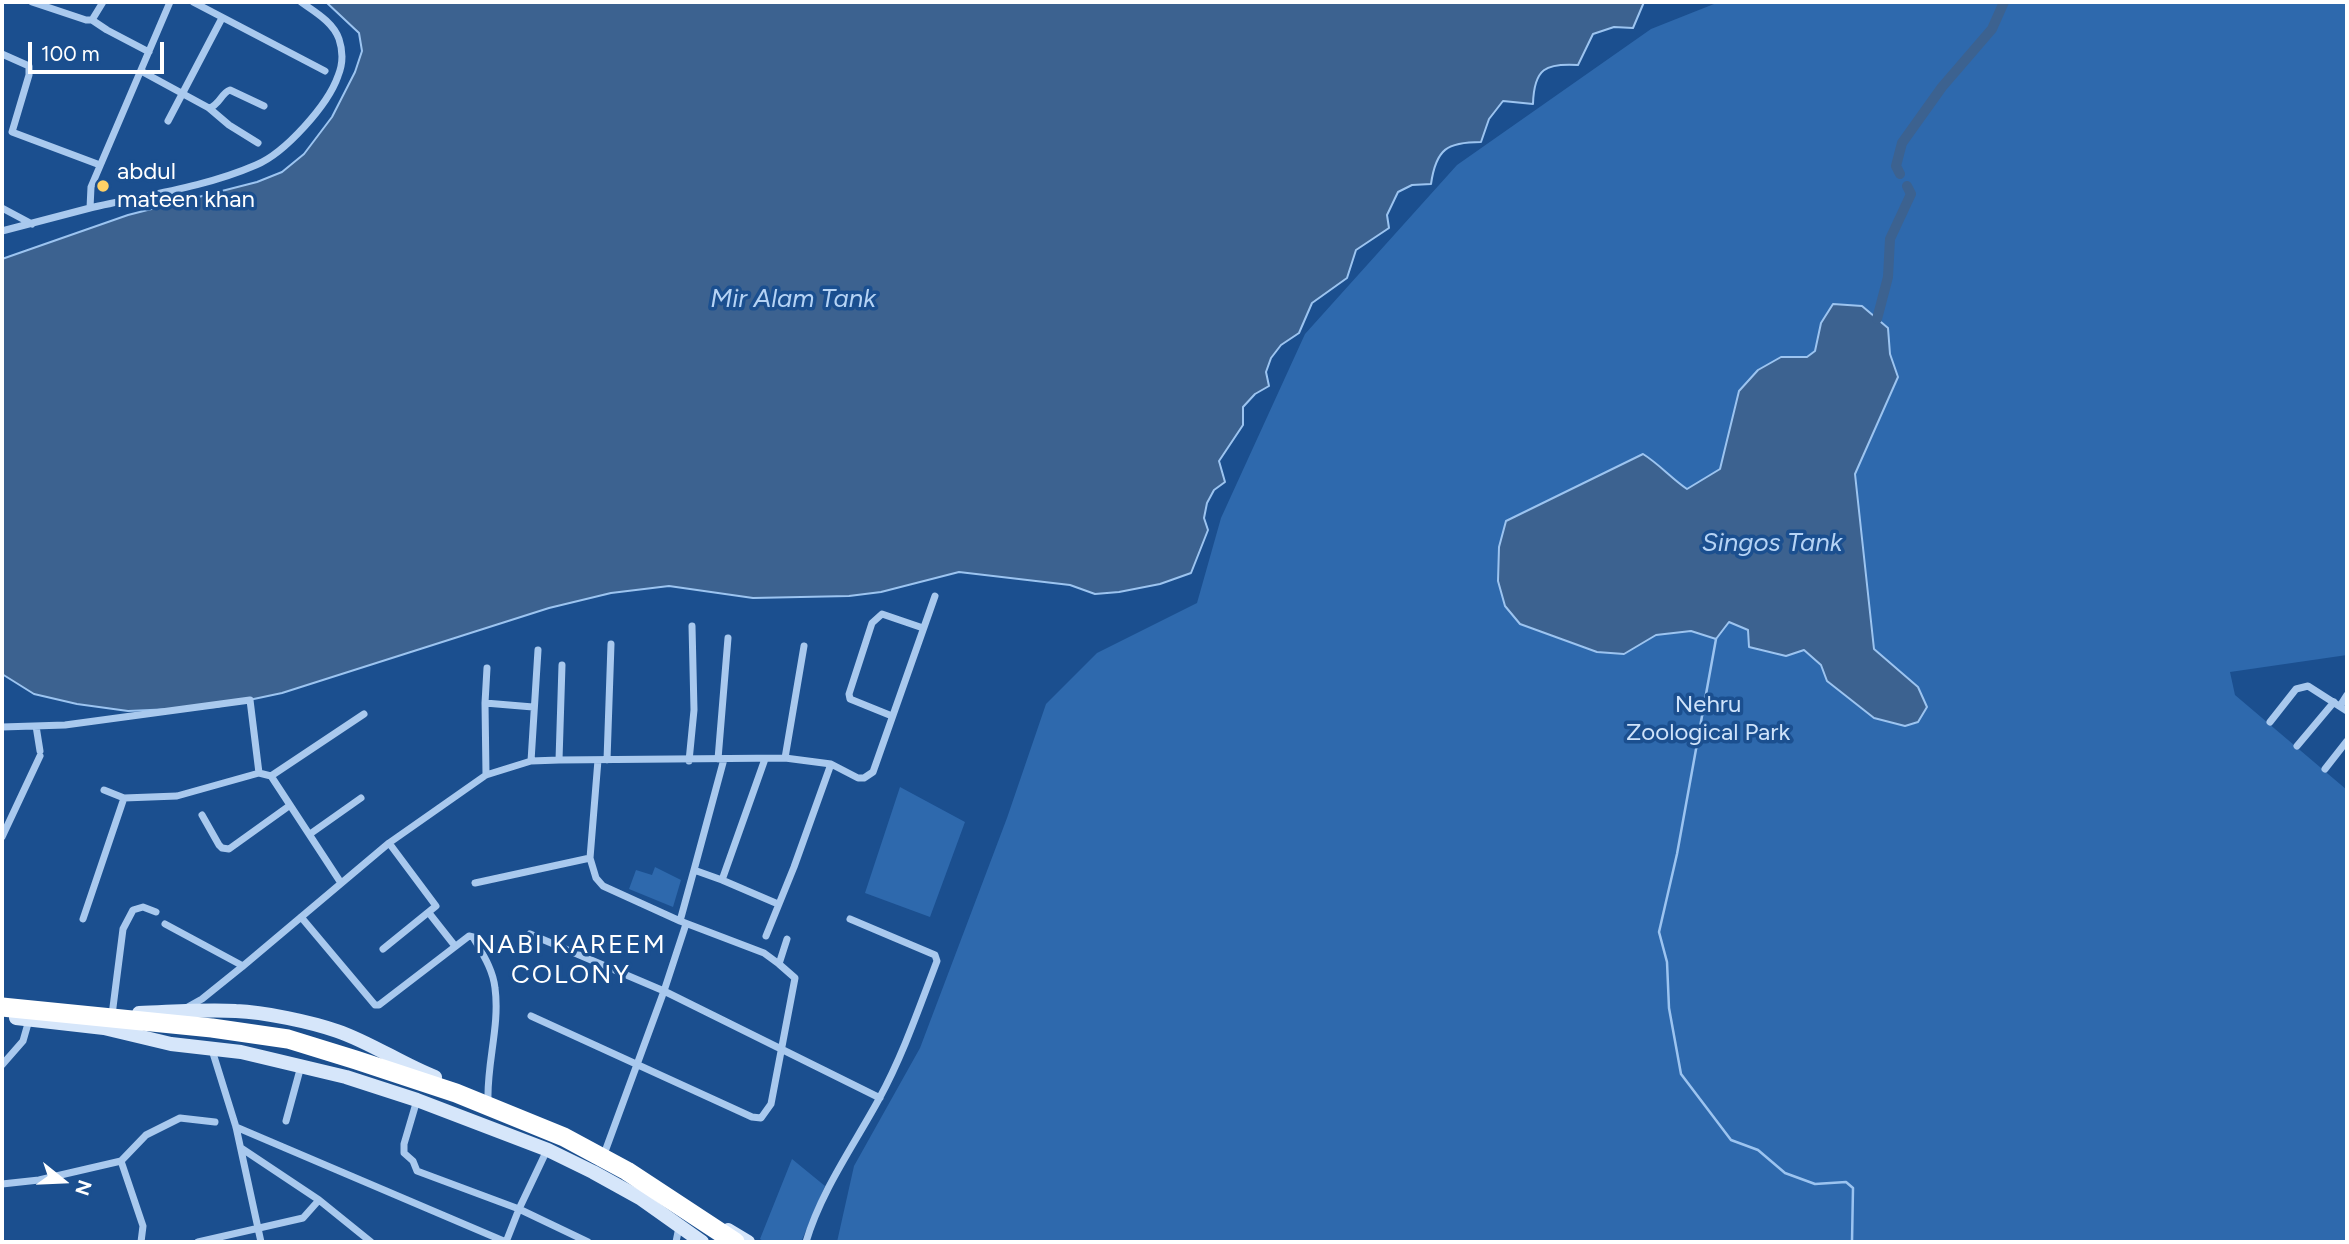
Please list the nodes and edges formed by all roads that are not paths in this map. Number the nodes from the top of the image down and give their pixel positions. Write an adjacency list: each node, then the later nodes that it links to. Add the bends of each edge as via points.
1 (32, 2): 7 (street)
2 (103, 2): 7 (street)
3 (170, 2): 8 (street)
4 (193, 2): 6 (street)
5 (302, 2): 19 (street, via 324,18 338,36 343,53 340,72 312,118 259,164 201,184)
6 (222, 18): 11 (street); 12 (street)
7 (92, 20): 8 (street)
8 (149, 52): 10 (street)
9 (2, 54): 17 (street, via 29,66 12,132)
10 (141, 71): 12 (street); 17 (street)
11 (325, 71)
12 (182, 94): 14 (street); 15 (street)
13 (264, 106): 14 (street, via 230,90)
14 (209, 107): 16 (street)
15 (168, 121)
16 (258, 143)
17 (100, 165): 19 (street, via 91,187)
18 (2, 208): 20 (street)
19 (90, 208): 20 (street)
20 (32, 224): 21 (street)
21 (2, 231)
22 (935, 596): 24 (street)
23 (692, 626): 48 (street, via 694,710)
24 (923, 628): 36 (street); 36 (street, via 883,614 872,623 850,699)
25 (728, 638): 43 (street)
26 (611, 645): 46 (street)
27 (804, 646): 42 (street)
28 (538, 650): 34 (street)
29 (562, 665): 45 (street)
30 (487, 668): 32 (street)
31 (2347, 695): 33 (street)
32 (485, 703): 34 (street); 52 (street)
33 (2341, 706): 37 (street, via 2308,686 2295,689); 41 (street)
34 (533, 707): 47 (street)
35 (364, 714): 53 (street)
36 (892, 716): 49 (street, via 869,776 858,778)
37 (2270, 722)
38 (36, 726): 39 (street); 51 (street, via 250,700); 60 (street, via 40,753)
39 (2, 727)
40 (2347, 741): 50 (street)
41 (2297, 746)
42 (785, 758): 44 (street); 49 (street)
43 (721, 759): 44 (street); 48 (street); 63 (street)
44 (765, 759): 64 (street)
45 (559, 760): 46 (street); 47 (street)
46 (603, 760): 48 (street); 62 (street)
47 (531, 761): 52 (street)
48 (689, 761)
49 (831, 764): 67 (street)
50 (2325, 769)
51 (258, 773): 53 (street); 55 (street, via 177,796)
52 (486, 775): 61 (street)
53 (271, 776): 57 (street)
54 (104, 790): 55 (street)
55 (124, 798): 71 (street)
56 (361, 798): 59 (street)
57 (289, 806): 58 (street, via 229,849 219,845); 59 (street)
58 (202, 815)
59 (310, 834): 65 (street)
60 (2, 837)
61 (389, 843): 65 (street); 69 (street, via 435,904)
62 (590, 858): 66 (street); 73 (street, via 603,886)
63 (694, 870): 64 (street); 73 (street)
64 (722, 880): 67 (street)
65 (341, 883): 70 (street)
66 (475, 883)
67 (778, 904): 76 (street)
68 (156, 912): 85 (street, via 143,907 133,910 123,929)
69 (429, 913): 78 (street); 79 (street)
70 (301, 917): 78 (street, via 375,1005); 81 (street)
71 (83, 919)
72 (850, 919): 94 (street, via 937,957 903,1051)
73 (683, 922): 80 (street, via 764,953); 82 (street)
74 (165, 924): 81 (street)
75 (530, 934): 82 (street)
76 (766, 936)
77 (787, 939): 80 (street)
78 (456, 946): 95 (street, via 473,937 495,986)
79 (383, 949)
80 (779, 964): 89 (street, via 795,978)
81 (243, 966): 84 (street)
82 (664, 990): 89 (street); 93 (street)
83 (2, 1009): 85 (street); 87 (street); 120 (highway, via 276,1046 388,1078 581,1154); 121 (highway, bridge, via 212,1028 288,1039 356,1060 456,1093 564,1137 627,1171)
84 (178, 1012): 85 (street); 88 (street); 95 (street, via 239,1011 336,1031)
85 (112, 1015)
86 (531, 1016): 93 (street)
87 (29, 1019): 88 (street, via 104,1028); 91 (street, via 23,1041)
88 (170, 1044): 90 (street)
89 (780, 1048): 93 (street, via 771,1104 761,1118); 94 (street)
90 (212, 1049): 92 (street); 99 (street)
91 (2, 1065)
92 (301, 1065): 96 (street); 97 (street)
93 (638, 1065): 102 (street)
94 (880, 1098): 123 (street, via 832,1183)
95 (488, 1099): 102 (street)
96 (417, 1100): 101 (street); 107 (street, via 404,1144 404,1153 417,1171)
97 (286, 1121)
98 (215, 1122): 103 (street, via 180,1118 146,1135)
99 (236, 1127): 100 (street); 116 (street)
100 (241, 1148): 106 (street); 109 (street)
101 (548, 1150): 104 (street); 107 (street)
102 (606, 1152): 104 (street); 122 (street)
103 (121, 1161): 105 (street); 111 (street, via 143,1226)
104 (593, 1172): 108 (street)
105 (2, 1184)
106 (319, 1200): 109 (street, via 303,1218); 110 (street)
107 (519, 1209): 116 (street); 117 (street)
108 (679, 1227): 118 (street); 119 (street)
109 (258, 1228): 112 (street); 113 (street)
110 (357, 1232): 114 (street); 115 (street)
111 (141, 1242)
112 (198, 1242)
113 (261, 1242)
114 (358, 1242)
115 (370, 1242)
116 (506, 1242)
117 (588, 1242)
118 (676, 1242)
119 (702, 1242)
120 (721, 1242)
121 (735, 1242)
122 (748, 1242)
123 (806, 1242)

